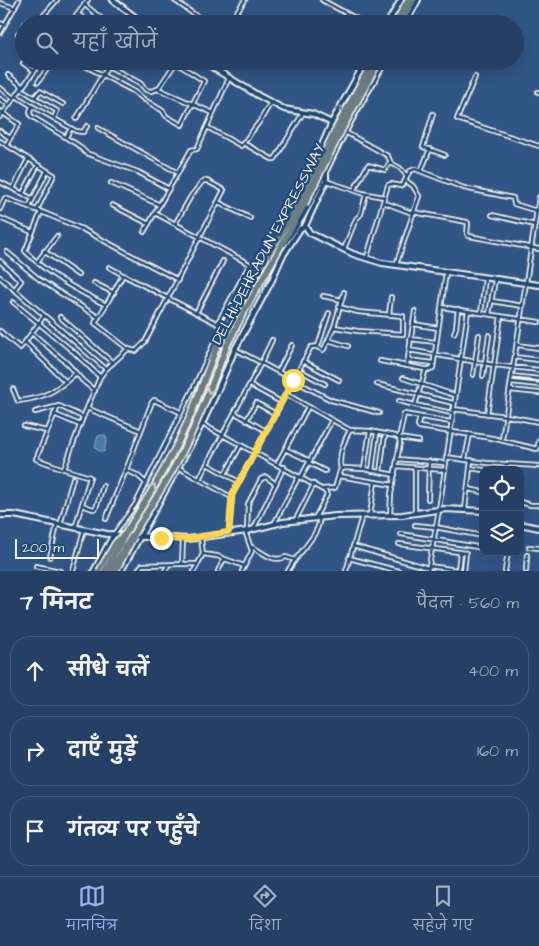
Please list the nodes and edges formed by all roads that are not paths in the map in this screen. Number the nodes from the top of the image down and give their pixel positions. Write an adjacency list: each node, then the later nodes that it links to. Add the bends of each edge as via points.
1 (20, 0): 14 (street)
2 (57, 0): 16 (street)
3 (88, 0): 13 (street)
4 (113, 0): 18 (street)
5 (174, 0): 19 (street)
6 (245, 0): 20 (street)
7 (322, 0): 21 (street)
8 (401, 0): 22 (street)
9 (408, 0): 23 (highway)
10 (413, 0): 24 (highway)
11 (418, 0): 25 (street)
12 (0, 3): 14 (street)
13 (84, 4): 15 (street); 17 (street)
14 (15, 8): 27 (street)
15 (78, 14)
16 (44, 15)
17 (97, 15)
18 (132, 15)
19 (195, 15)
20 (234, 15)
21 (350, 15)
22 (392, 15)
23 (400, 15)
24 (405, 15)
25 (410, 15)
26 (0, 24): 27 (street)
27 (5, 25): 28 (street)
28 (0, 33)
29 (47, 70): 45 (street)
30 (92, 70): 42 (street)
31 (105, 70): 42 (street)
32 (118, 70): 48 (street, via 146,90)
33 (171, 70): 48 (street)
34 (188, 70): 54 (street, via 204,80)
35 (216, 70): 44 (street)
36 (361, 70): 64 (street, one-way to 36)
37 (368, 70): 104 (highway, DELHI-DEHRADUN EXPRESSWAY, bridge)
38 (375, 70): 104 (highway, DELHI-DEHRADUN EXPRESSWAY, bridge)
39 (380, 70): 70 (street)
40 (34, 71): 47 (street)
41 (8, 75): 47 (street)
42 (102, 76): 54 (street, via 133,91 181,125); 63 (street)
43 (475, 77): 76 (street, via 457,119)
44 (229, 78): 52 (street); 58 (street)
45 (38, 82)
46 (0, 88): 49 (street)
47 (22, 88): 49 (street); 50 (street)
48 (158, 89): 54 (street)
49 (15, 97): 55 (street); 56 (street)
50 (35, 97): 53 (street, via 40,91); 62 (street, via 57,111)
51 (0, 99): 55 (street)
52 (271, 102): 59 (street); 74 (street)
53 (63, 104)
54 (193, 104): 58 (street)
55 (9, 105): 57 (street)
56 (32, 106): 62 (street); 71 (street, via 31,116)
57 (2, 112): 61 (street); 72 (street, via 19,124)
58 (213, 113): 66 (street)
59 (303, 113): 64 (street); 74 (street, via 275,159)
60 (434, 114): 77 (street, via 422,146)
61 (0, 117)
62 (54, 118): 67 (street)
63 (76, 119)
64 (332, 123): 70 (street); 78 (street)
65 (87, 126): 67 (street, via 82,132)
66 (207, 127): 74 (street, via 238,146); 86 (street, via 197,149 191,150)
67 (71, 128): 71 (street)
68 (98, 128): 86 (street)
69 (0, 132): 72 (street)
70 (345, 132): 81 (street, via 388,156); 85 (street)
71 (66, 137): 93 (street, via 86,153 138,172)
72 (10, 138): 75 (street)
73 (0, 141): 75 (street)
74 (243, 143)
75 (6, 145): 80 (street)
76 (539, 146)
77 (430, 150): 79 (street); 84 (street)
78 (318, 152): 123 (street); 137 (street)
79 (445, 155)
80 (28, 159): 82 (street); 92 (street)
81 (390, 162): 87 (street); 94 (street, via 385,170 368,164)
82 (38, 164): 83 (street); 95 (street)
83 (47, 171): 99 (street); 107 (street, via 54,176)
84 (421, 171): 87 (street, via 413,169); 108 (street, via 464,188 513,198 514,204)
85 (326, 172): 89 (street); 129 (street, via 293,233)
86 (178, 173): 93 (street)
87 (407, 176): 88 (street)
88 (406, 180): 97 (street, via 400,186 390,184); 110 (street, via 419,194)
89 (326, 181): 94 (street); 118 (street)
90 (0, 182): 92 (street)
91 (111, 183): 103 (street)
92 (13, 189): 95 (street)
93 (169, 189): 103 (street)
94 (354, 190): 96 (street)
95 (23, 193): 99 (street)
96 (366, 194): 97 (street); 125 (street)
97 (384, 197): 101 (street)
98 (539, 197): 108 (street)
99 (33, 198): 105 (street)
100 (218, 202): 114 (street); 116 (street, via 224,190 203,181); 122 (street)
101 (383, 202): 110 (street); 130 (street)
102 (112, 205): 115 (street)
103 (160, 205): 111 (street)
104 (301, 205): 123 (highway, DELHI-DEHRADUN EXPRESSWAY); 129 (highway, DELHI-DEHRADUN EXPRESSWAY)
105 (29, 207): 106 (street, via 5,198); 107 (street)
106 (0, 209)
107 (37, 210): 109 (street)
108 (537, 211): 117 (street)
109 (42, 212): 119 (street); 143 (street, via 82,229)
110 (413, 212): 124 (street, via 468,222 469,236); 135 (street)
111 (155, 213): 115 (street); 116 (street)
112 (492, 214): 117 (street)
113 (0, 218): 119 (street)
114 (250, 218)
115 (149, 224): 120 (street)
116 (175, 224): 122 (street)
117 (535, 225): 124 (street)
118 (305, 226): 125 (street, via 310,233); 197 (street, via 282,257)
119 (32, 232): 133 (street, via 25,251)
120 (144, 232)
121 (57, 236): 127 (street)
122 (200, 237): 134 (street); 143 (street)
123 (270, 248): 350 (highway, DELHI-DEHRADUN EXPRESSWAY, one-way to 123, via 188,422 219,342)
124 (531, 248): 126 (street); 146 (street)
125 (344, 249): 130 (street)
126 (539, 249)
127 (44, 251): 133 (street); 139 (street)
128 (8, 252): 172 (street, via 40,280)
129 (278, 252): 341 (highway, DELHI-DEHRADUN EXPRESSWAY, one-way to 341, bridge, via 231,337 186,445)
130 (366, 258): 135 (street)
131 (0, 261): 148 (street, via 21,281)
132 (223, 261): 164 (street)
133 (37, 262): 157 (street, via 63,282)
134 (250, 264): 137 (street); 176 (street)
135 (396, 265): 138 (street)
136 (109, 267): 140 (street)
137 (255, 267): 178 (street)
138 (446, 272): 142 (street); 159 (street)
139 (78, 275)
140 (124, 275): 150 (street); 153 (street)
141 (0, 277): 148 (street)
142 (486, 278): 144 (street); 166 (street)
143 (178, 280): 153 (street)
144 (496, 280): 146 (street); 155 (street)
145 (94, 283): 150 (street)
146 (526, 284): 147 (street); 158 (street)
147 (539, 285)
148 (14, 290): 169 (street)
149 (344, 292): 154 (street)
150 (114, 293): 157 (street)
151 (323, 296): 154 (street)
152 (391, 297): 167 (street)
153 (169, 299): 164 (street); 196 (street, via 143,345 136,351)
154 (342, 300): 160 (street)
155 (492, 301): 158 (street); 168 (street)
156 (13, 302): 175 (street)
157 (106, 305): 172 (street)
158 (522, 306): 173 (street)
159 (442, 307): 161 (street); 180 (street)
160 (339, 308): 167 (street); 179 (street)
161 (458, 309): 163 (street); 183 (street)
162 (414, 311): 177 (street)
163 (468, 311): 166 (street); 201 (street)
164 (196, 313): 176 (street)
165 (329, 313): 194 (street)
166 (481, 313): 168 (street)
167 (389, 314): 179 (street, via 403,316 402,334)
168 (489, 314): 170 (street)
169 (44, 316): 175 (street); 214 (street)
170 (501, 316): 173 (street); 212 (street)
171 (60, 317): 207 (street)
172 (98, 317): 196 (street, via 96,324)
173 (520, 319): 174 (street); 192 (street)
174 (539, 322)
175 (38, 323): 182 (street); 223 (street)
176 (218, 324): 178 (street)
177 (413, 324): 180 (street); 188 (street)
178 (222, 326): 251 (street)
179 (334, 327): 187 (street)
180 (438, 328): 190 (street)
181 (0, 331): 189 (street, via 20,348)
182 (31, 332): 189 (street); 219 (street)
183 (454, 333)
184 (479, 335): 206 (street)
185 (489, 335): 210 (street)
186 (272, 340): 208 (street)
187 (328, 340): 193 (street); 194 (street, via 323,350)
188 (410, 340): 190 (street); 198 (street)
189 (25, 342): 228 (street)
190 (436, 342): 199 (street)
191 (292, 345): 218 (street)
192 (517, 345): 195 (street); 200 (street)
193 (348, 346)
194 (317, 347): 205 (street, via 312,346)
195 (539, 348)
196 (128, 349): 207 (street)
197 (235, 349): 208 (street); 264 (street)
198 (409, 350): 199 (street); 203 (street)
199 (434, 354): 201 (street); 209 (street)
200 (515, 357): 204 (street); 213 (street)
201 (460, 358): 206 (street); 241 (street)
202 (380, 360): 211 (street)
203 (408, 360): 209 (street); 211 (street)
204 (539, 360)
205 (303, 361): 216 (street); 227 (street)
206 (476, 361): 210 (street); 220 (street)
207 (113, 362): 214 (street)
208 (261, 363): 218 (street); 233 (street)
209 (434, 363): 215 (street, via 432,369)
210 (485, 363): 212 (street); 221 (street)
211 (407, 365): 215 (street)
212 (494, 365): 213 (street); 256 (street)
213 (514, 367): 217 (street); 222 (street)
214 (106, 369): 223 (street)
215 (426, 369): 230 (street)
216 (299, 370): 226 (street); 231 (street)
217 (539, 370)
218 (278, 372): 226 (street)
219 (76, 373): 228 (street); 237 (street)
220 (473, 375)
221 (483, 376)
222 (512, 376): 225 (street); 229 (street)
223 (100, 377): 237 (street)
224 (403, 378): 230 (street)
225 (539, 379)
226 (293, 380): 239 (street); 253 (street, via 338,403)
227 (339, 380)
228 (66, 382): 235 (street, via 50,394 19,402)
229 (511, 382): 234 (street); 236 (street)
230 (422, 383): 240 (street); 241 (street)
231 (325, 384)
232 (377, 384): 240 (street)
233 (250, 385): 243 (street); 252 (street)
234 (539, 385)
235 (13, 389)
236 (510, 390): 238 (street); 259 (street)
237 (95, 391): 248 (street)
238 (539, 393)
239 (286, 394): 243 (street); 247 (street)
240 (418, 394): 244 (street); 245 (street)
241 (454, 395): 244 (street)
242 (399, 401): 245 (street)
243 (282, 402): 255 (street)
244 (453, 404): 249 (street)
245 (415, 405): 249 (street)
246 (58, 406): 250 (street); 254 (street); 257 (street)
247 (308, 407): 261 (street); 282 (street)
248 (87, 408): 257 (street); 269 (street)
249 (452, 411): 256 (street); 262 (street)
250 (35, 412)
251 (181, 412): 269 (street, via 153,400); 317 (street)
252 (235, 413): 260 (street); 276 (street)
253 (379, 413)
254 (54, 414): 265 (street); 268 (street)
255 (276, 414): 260 (street, via 256,404); 270 (street)
256 (487, 414): 259 (street)
257 (83, 417): 265 (street)
258 (420, 417): 262 (street); 272 (street, via 418,427); 277 (street, via 404,414)
259 (507, 417): 263 (street); 278 (street)
260 (247, 419): 270 (street)
261 (332, 420): 267 (street); 289 (street)
262 (451, 422): 272 (street)
263 (539, 422)
264 (202, 424): 276 (street); 295 (street)
265 (80, 425): 299 (street)
266 (24, 426): 268 (street)
267 (350, 430): 271 (street); 300 (street, via 344,442)
268 (47, 431): 299 (street, via 36,459)
269 (141, 431): 304 (street)
270 (266, 431): 283 (street)
271 (370, 431): 273 (street); 301 (street)
272 (449, 432): 275 (street); 284 (street)
273 (377, 433): 274 (street); 307 (street)
274 (385, 434): 277 (street); 308 (street)
275 (470, 434): 278 (street); 286 (street)
276 (223, 435): 281 (street); 291 (street)
277 (399, 438): 279 (street); 285 (street)
278 (502, 440): 280 (street, via 537,449)
279 (419, 441)
280 (539, 442)
281 (241, 445): 283 (street); 309 (street)
282 (285, 449): 289 (street); 292 (street)
283 (255, 452): 292 (street); 315 (street)
284 (446, 456): 286 (street); 290 (street)
285 (397, 459): 288 (street); 293 (street)
286 (465, 459): 287 (street)
287 (471, 460): 294 (street); 298 (street)
288 (429, 461): 290 (street); 302 (street)
289 (309, 462): 306 (street); 312 (street)
290 (445, 463): 305 (street)
291 (207, 464): 309 (street); 314 (street)
292 (277, 464): 296 (street)
293 (396, 466): 297 (street); 310 (street)
294 (539, 466)
295 (179, 468): 314 (street); 357 (street)
296 (284, 468): 312 (street); 318 (street)
297 (415, 468): 302 (street); 333 (street)
298 (470, 468): 303 (street); 323 (street)
299 (64, 469): 328 (street, via 90,477)
300 (340, 469): 301 (street); 311 (street)
301 (364, 469): 307 (street)
302 (429, 469): 305 (street); 326 (street)
303 (479, 469)
304 (126, 470): 317 (street); 339 (street)
305 (444, 470): 331 (street)
306 (325, 471)
307 (372, 471): 308 (street)
308 (380, 472): 310 (street)
309 (225, 474): 315 (street)
310 (395, 475): 320 (street)
311 (339, 476): 316 (street); 322 (street, via 335,488)
312 (300, 477): 319 (street); 343 (street)
313 (73, 478): 342 (street)
314 (199, 479): 325 (street)
315 (239, 482): 325 (street)
316 (375, 482): 320 (street); 337 (street)
317 (146, 483): 354 (street)
318 (276, 484): 351 (street); 352 (street, via 266,477 261,479 248,504)
319 (314, 484): 322 (street); 340 (street)
320 (393, 485): 336 (street)
321 (103, 486): 328 (street, via 96,508)
322 (322, 489): 338 (street, via 326,494)
323 (468, 489): 324 (street); 330 (street)
324 (479, 491)
325 (231, 497): 353 (street)
326 (428, 499)
327 (524, 503): 329 (street)
328 (82, 505): 347 (street)
329 (539, 505)
330 (465, 509): 331 (street); 332 (street)
331 (438, 510): 333 (street); 346 (street)
332 (479, 511)
333 (415, 514): 336 (street)
334 (0, 515): 342 (street)
335 (362, 516): 337 (street); 338 (street); 362 (street)
336 (390, 516): 337 (street)
337 (370, 517)
338 (317, 518): 340 (street); 375 (street, via 319,527)
339 (106, 519)
340 (295, 520): 343 (street)
341 (141, 522): 387 (highway, DELHI-DEHRADUN EXPRESSWAY, bridge); 388 (main road, bridge)
342 (59, 525): 347 (street); 372 (street)
343 (274, 525): 351 (street)
344 (415, 525): 346 (street)
345 (524, 525): 348 (street)
346 (436, 526): 356 (street); 360 (street)
347 (75, 528): 349 (street)
348 (539, 528)
349 (84, 529): 354 (street); 383 (street)
350 (128, 529): 385 (main road, bridge, via 115,543); 386 (highway, DELHI-DEHRADUN EXPRESSWAY, bridge)
351 (253, 530): 352 (street)
352 (246, 531): 353 (street); 363 (street)
353 (229, 532): 358 (street)
354 (114, 534): 357 (street); 384 (street)
355 (402, 534): 360 (street)
356 (479, 535)
357 (140, 536): 359 (street); 389 (street)
358 (201, 538): 359 (street); 369 (street)
359 (183, 539): 376 (street)
360 (434, 539): 364 (street); 366 (street)
361 (399, 544): 366 (street)
362 (353, 546): 373 (street); 381 (street)
363 (252, 547): 375 (street, via 274,560 286,557); 380 (street)
364 (479, 547)
365 (529, 547): 367 (street)
366 (432, 548): 368 (street); 381 (street)
367 (539, 548)
368 (460, 552): 381 (street, via 458,570); 398 (street, via 466,554)
369 (203, 554): 374 (street); 377 (street)
370 (527, 555): 400 (street)
371 (507, 556): 399 (street)
372 (50, 557)
373 (349, 558): 396 (street); 397 (street)
374 (224, 559): 380 (street); 393 (street)
375 (295, 560): 395 (street)
376 (182, 564): 377 (street); 378 (street)
377 (197, 564): 392 (street)
378 (168, 565): 390 (street, via 142,565); 391 (street)
379 (36, 566): 382 (street)
380 (244, 566): 394 (street)
381 (428, 568)
382 (60, 571)
383 (73, 571)
384 (94, 571)
385 (99, 571)
386 (105, 571)
387 (111, 571)
388 (116, 571)
389 (121, 571)
390 (137, 571)
391 (165, 571)
392 (194, 571)
393 (218, 571)
394 (242, 571)
395 (288, 571)
396 (346, 571)
397 (399, 571)
398 (464, 571)
399 (505, 571)
400 (526, 571)

